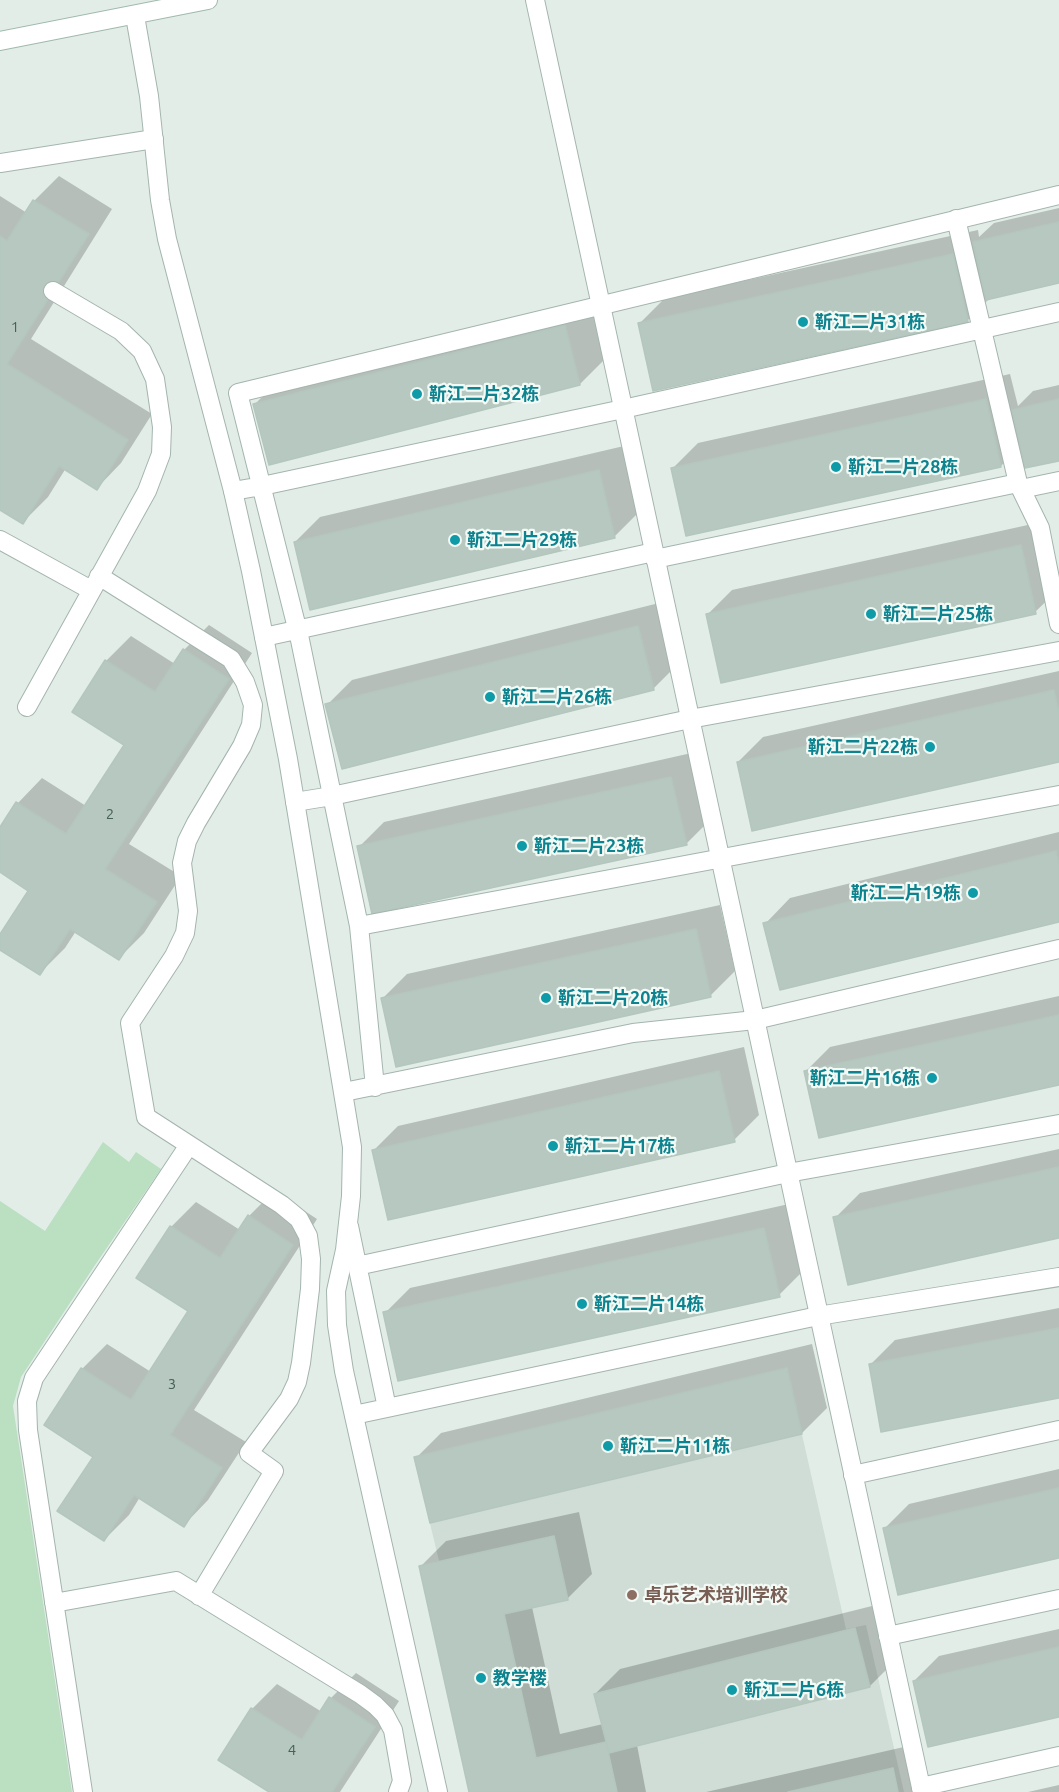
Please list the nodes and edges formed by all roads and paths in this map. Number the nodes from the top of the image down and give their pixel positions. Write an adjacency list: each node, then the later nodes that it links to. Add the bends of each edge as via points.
1 (208, 0): 3 (street)
2 (535, 0): 10 (street)
3 (135, 16): 4 (street); 5 (street)
4 (0, 41)
5 (154, 139): 6 (street); 17 (street, via 167,239)
6 (0, 163)
7 (1059, 195): 8 (street)
8 (956, 219): 10 (street); 12 (street)
9 (53, 291): 20 (street, via 121,331 142,351 155,379 162,428 161,454 147,491)
10 (601, 304): 13 (street); 15 (street, via 238,393)
11 (1059, 312): 12 (street)
12 (982, 328): 13 (street); 16 (street)
13 (623, 409): 15 (street); 19 (street)
14 (1059, 481): 16 (street)
15 (262, 486): 17 (street); 22 (street)
16 (1019, 486): 19 (street); 21 (street, via 1040,528)
17 (233, 491): 23 (street)
18 (0, 540): 20 (street)
19 (654, 555): 22 (street); 26 (street)
20 (95, 583): 25 (street); 37 (street, via 231,659 246,682 253,705 251,725 242,746 187,841 182,863 188,911 185,933 130,1023 146,1117)
21 (1059, 624)
22 (297, 631): 23 (street); 28 (street)
23 (264, 637): 29 (street)
24 (1059, 651): 26 (street)
25 (27, 707)
26 (690, 719): 28 (street); 30 (street)
27 (1059, 795): 30 (street)
28 (332, 796): 29 (street); 31 (street)
29 (295, 802): 35 (street)
30 (720, 858): 31 (street); 33 (street)
31 (359, 926): 34 (street)
32 (1059, 949): 33 (street)
33 (754, 1020): 34 (street, via 633,1033); 38 (street)
34 (375, 1086): 35 (street)
35 (344, 1092): 39 (street, via 352,1147)
36 (1059, 1124): 38 (street)
37 (189, 1145): 47 (street, via 299,1220 308,1236 311,1259 297,1382 290,1399 249,1453 274,1470); 49 (street, via 34,1378 27,1401)
38 (788, 1173): 40 (street); 42 (street)
39 (348, 1222): 40 (street); 44 (street, via 336,1291 337,1325)
40 (357, 1266): 43 (street)
41 (1059, 1277): 42 (street)
42 (818, 1316): 43 (street); 46 (street)
43 (387, 1408): 44 (street)
44 (354, 1415): 55 (street)
45 (1059, 1430): 46 (street)
46 (853, 1475): 50 (street)
47 (199, 1596): 49 (street, via 176,1581); 54 (street, via 375,1705 393,1730 402,1780)
48 (1059, 1599): 50 (street)
49 (54, 1603): 53 (street)
50 (888, 1636): 52 (street)
51 (1059, 1756): 52 (street)
52 (921, 1790)
53 (83, 1792)
54 (398, 1792)
55 (438, 1792)

